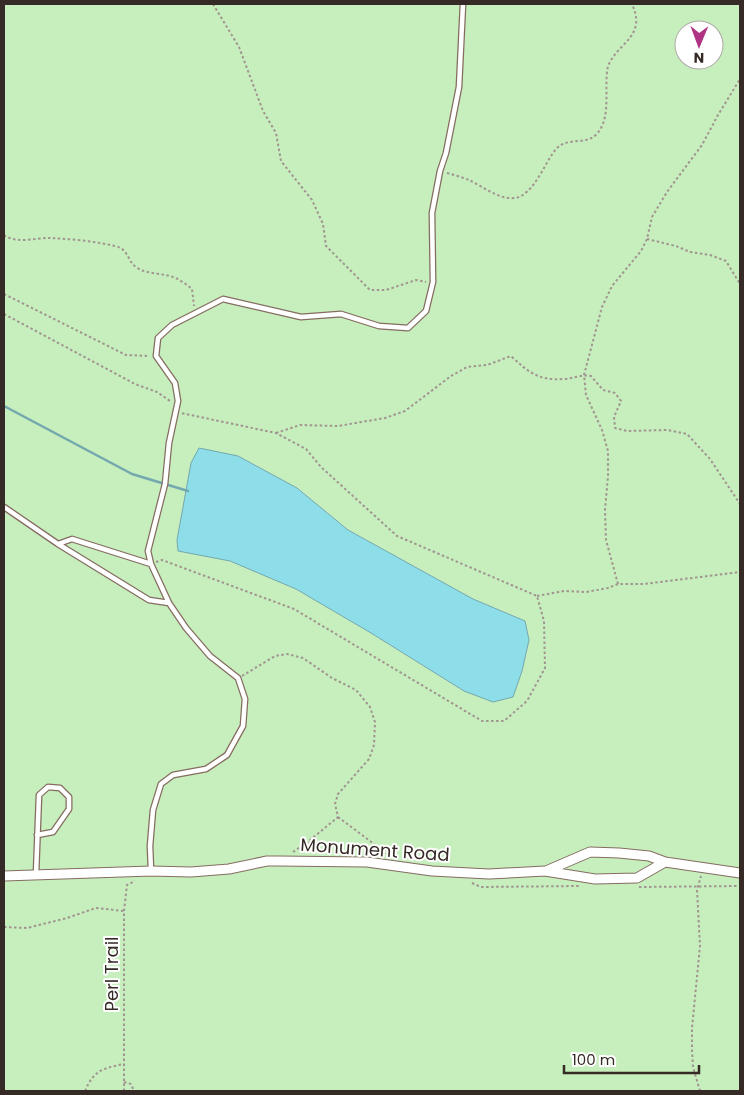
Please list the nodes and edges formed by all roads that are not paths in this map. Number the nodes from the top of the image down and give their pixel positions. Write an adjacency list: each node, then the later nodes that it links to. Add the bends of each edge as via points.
1 (463, 4): 4 (lane, via 459,87 432,214 433,282 426,311 408,328 379,326 341,314 301,317 223,299 172,325 158,338 156,356 175,383 177,404 165,484 148,551)
2 (4, 507): 3 (lane)
3 (58, 544): 4 (lane, via 72,539); 5 (lane, via 149,600)
4 (151, 564): 5 (lane)
5 (169, 603): 8 (lane, via 210,656 238,678 245,699 243,726 227,755 206,769 173,775 161,784 153,810)
6 (37, 835): 6 (lane, via 39,795 48,787 60,788 68,797 69,809 54,832); 12 (lane)
7 (665, 862): 9 (street, Monument Road, via 637,878 595,879); 9 (street, via 649,856 590,852); 10 (street)
8 (151, 871): 9 (street, Monument Road, via 191,872 278,861 367,862 432,871 489,874); 12 (street, Monument Road)
9 (545, 871)
10 (740, 873)
11 (4, 876): 12 (street, Monument Road)
12 (36, 876)

